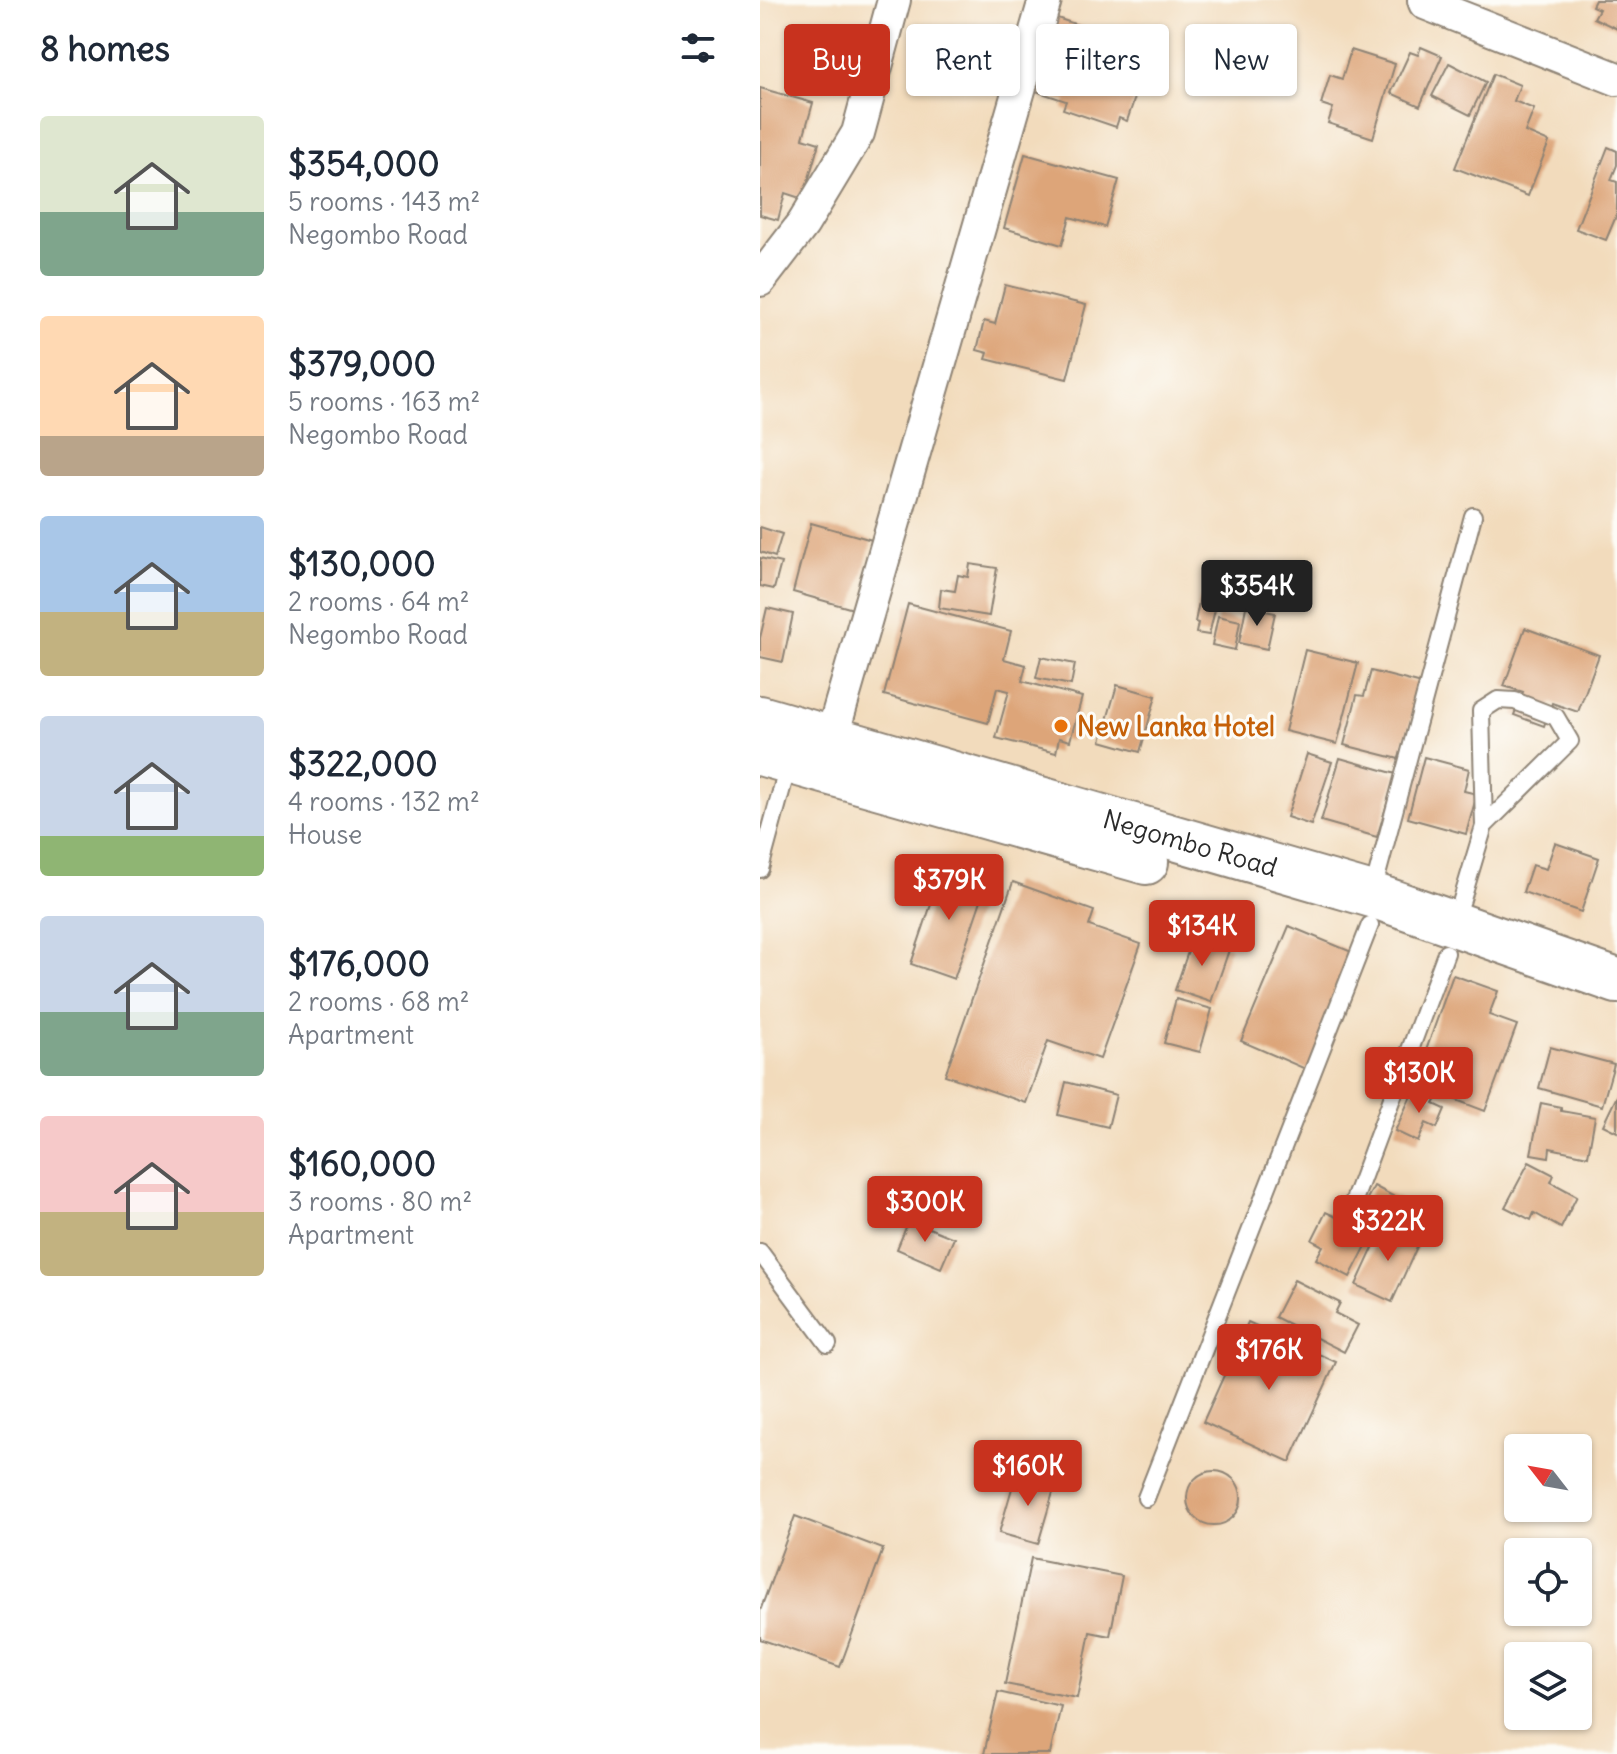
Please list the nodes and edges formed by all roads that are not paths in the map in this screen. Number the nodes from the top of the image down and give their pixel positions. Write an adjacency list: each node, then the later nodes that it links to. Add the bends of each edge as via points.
1 (894, 0): 5 (street, via 858,133 803,224)
2 (1045, 0): 8 (street)
3 (1424, 0): 4 (street)
4 (1617, 79)
5 (760, 280)
6 (1473, 516): 11 (lane)
7 (760, 718): 8 (highway, Negombo Road)
8 (801, 756): 10 (lane); 11 (highway, Negombo Road)
9 (1484, 826): 9 (lane, via 1481,711 1507,700 1556,717 1570,741); 12 (lane)
10 (760, 869)
11 (1371, 910): 12 (highway, Negombo Road); 18 (lane)
12 (1450, 939): 13 (highway, Negombo Road); 14 (highway, Negombo Road); 15 (lane)
13 (1617, 981)
14 (1617, 1012)
15 (1353, 1203)
16 (760, 1252): 17 (lane)
17 (828, 1344)
18 (1146, 1498)

